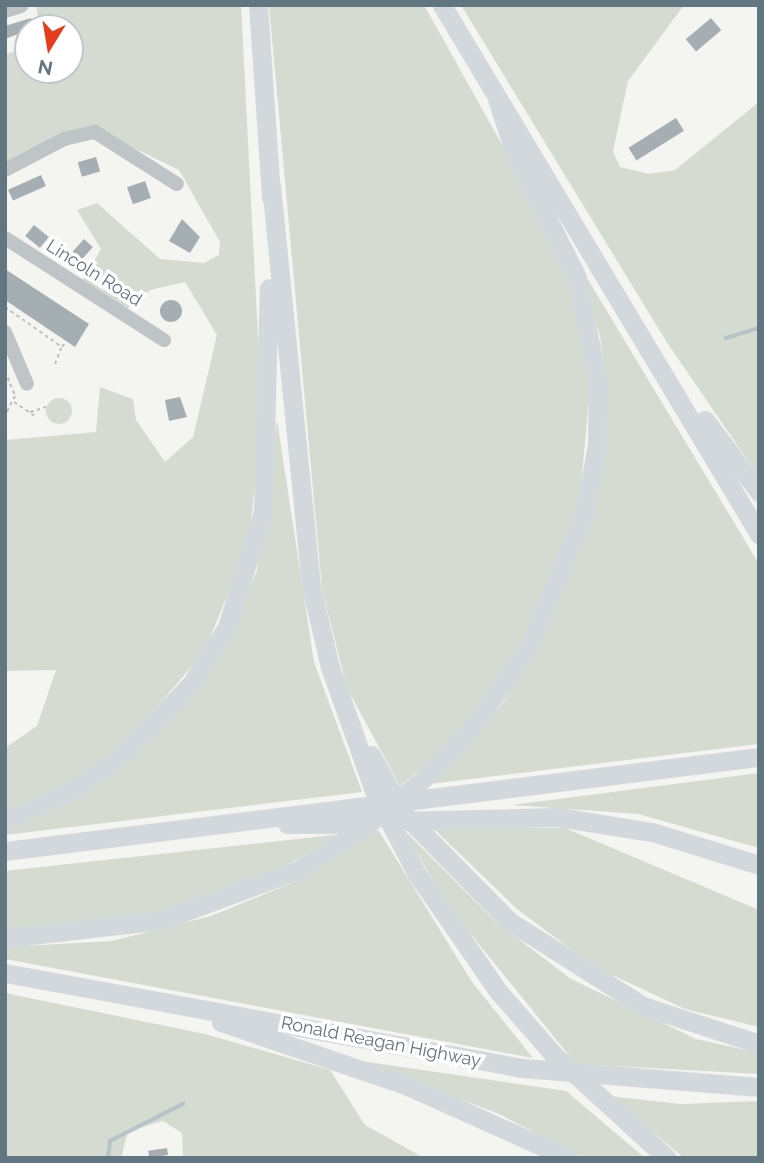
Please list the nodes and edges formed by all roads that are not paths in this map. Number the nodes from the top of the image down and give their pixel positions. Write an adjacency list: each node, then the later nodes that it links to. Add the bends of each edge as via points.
1 (258, 5): 8 (highway)
2 (442, 5): 5 (highway)
3 (20, 6): 4 (street)
4 (5, 11)
5 (497, 99): 10 (highway); 22 (highway, via 515,154 576,275 596,365 597,444 585,512 562,580 528,646 474,725 375,819 297,870 162,920)
6 (5, 170): 7 (street, via 75,135 101,133)
7 (177, 184)
8 (271, 186): 16 (highway, via 298,492 311,586); 18 (highway, via 266,482 256,544 227,626 191,684 125,753 74,789)
9 (5, 238): 12 (street, Lincoln Road)
10 (633, 325): 14 (highway); 15 (highway)
11 (7, 328): 13 (street)
12 (164, 340)
13 (27, 384)
14 (759, 492)
15 (759, 534)
16 (339, 695): 25 (highway, via 404,814 509,921 643,1006); 28 (highway, via 390,826 474,959 553,1054)
17 (759, 757): 19 (highway)
18 (5, 821)
19 (253, 821): 20 (highway); 21 (highway, via 352,826 463,817 605,823)
20 (5, 851)
21 (759, 865)
22 (5, 938)
23 (5, 973): 24 (highway, Ronald Reagan Highway)
24 (174, 1004): 26 (highway, Ronald Reagan Highway, via 522,1068 630,1081); 27 (highway, via 408,1086)
25 (759, 1044)
26 (759, 1087)
27 (568, 1158)
28 (667, 1158)

